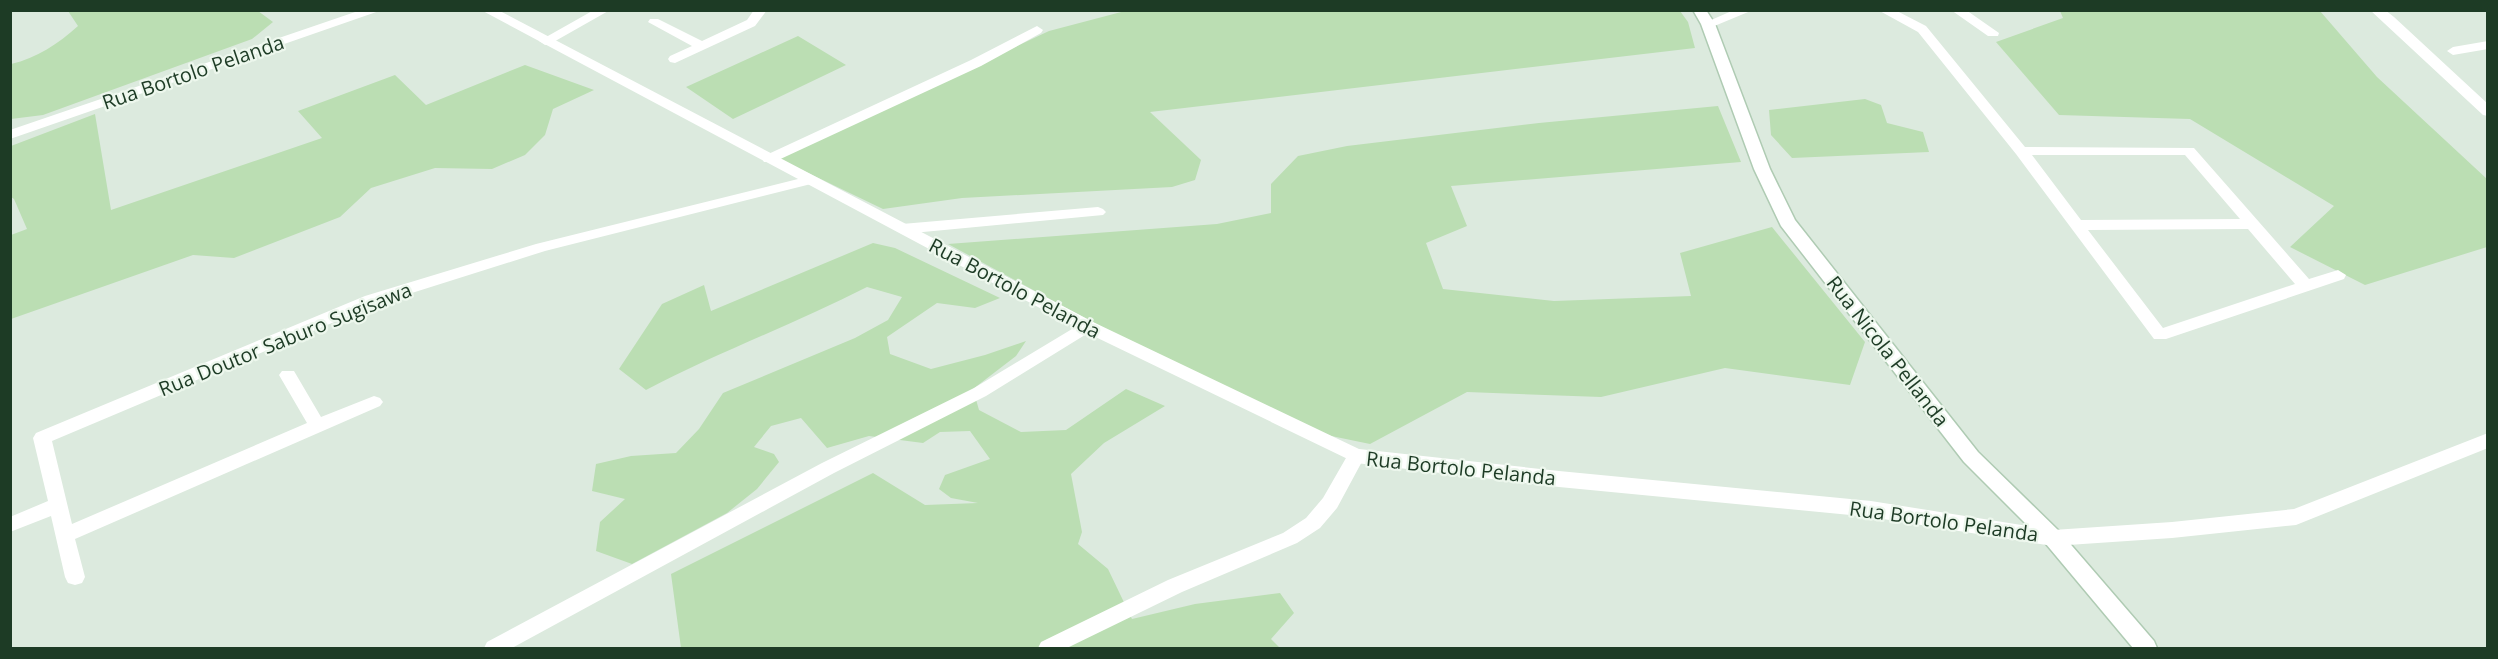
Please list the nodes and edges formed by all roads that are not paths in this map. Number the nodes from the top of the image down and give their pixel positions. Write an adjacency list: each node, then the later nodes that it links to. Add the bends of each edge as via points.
1 (376, 10): 19 (street, Rua Bortolo Pelanda)
2 (487, 10): 13 (street, Rua Bortolo Pelanda)
3 (604, 10): 13 (street)
4 (761, 10): 15 (street, via 751,22)
5 (1747, 10): 9 (street)
6 (1957, 10): 12 (street)
7 (2376, 10): 18 (street)
8 (1890, 12): 20 (street, via 1922,29)
9 (1704, 17): 38 (street, Rua Nicola Pellanda, via 1762,169 1787,222 1971,457)
10 (654, 22): 15 (street)
11 (1037, 30): 21 (street, via 966,68)
12 (1993, 33)
13 (544, 40): 21 (street, Rua Bortolo Pelanda)
14 (2487, 45): 16 (street)
15 (702, 46): 17 (street)
16 (2452, 51)
17 (675, 59)
18 (2487, 112)
19 (10, 135)
20 (2021, 151): 24 (street, via 2189,151); 25 (street)
21 (769, 159): 22 (street, Rua Bortolo Pelanda)
22 (810, 180): 26 (street, Rua Bortolo Pelanda); 35 (street, Rua Doutor Saburo Sugisawa, via 542,247 371,300 42,438)
23 (1098, 212): 26 (street)
24 (2254, 224): 25 (street); 28 (street)
25 (2076, 225): 28 (street, via 2160,335)
26 (902, 229): 29 (street, Rua Bortolo Pelanda)
27 (2338, 275): 28 (street)
28 (2306, 286)
29 (1087, 326): 34 (street, Rua Bortolo Pelanda); 40 (street, via 980,392 828,468)
30 (288, 375): 32 (street)
31 (374, 402): 32 (street)
32 (317, 425): 37 (street)
33 (2487, 440): 38 (street, Rua Bortolo Pelanda, via 2296,517)
34 (1356, 456): 38 (street, Rua Bortolo Pelanda, via 1871,509); 41 (street, via 1330,504 1313,523 1290,538 1175,586)
35 (58, 505): 36 (street); 37 (street, Rua Doutor Saburo Sugisawa)
36 (10, 525)
37 (65, 535): 39 (street, Rua Doutor Saburo Sugisawa)
38 (2053, 538): 42 (street, Rua Nicola Pellanda)
39 (75, 577)
40 (494, 648)
41 (1048, 648)
42 (2146, 648)

